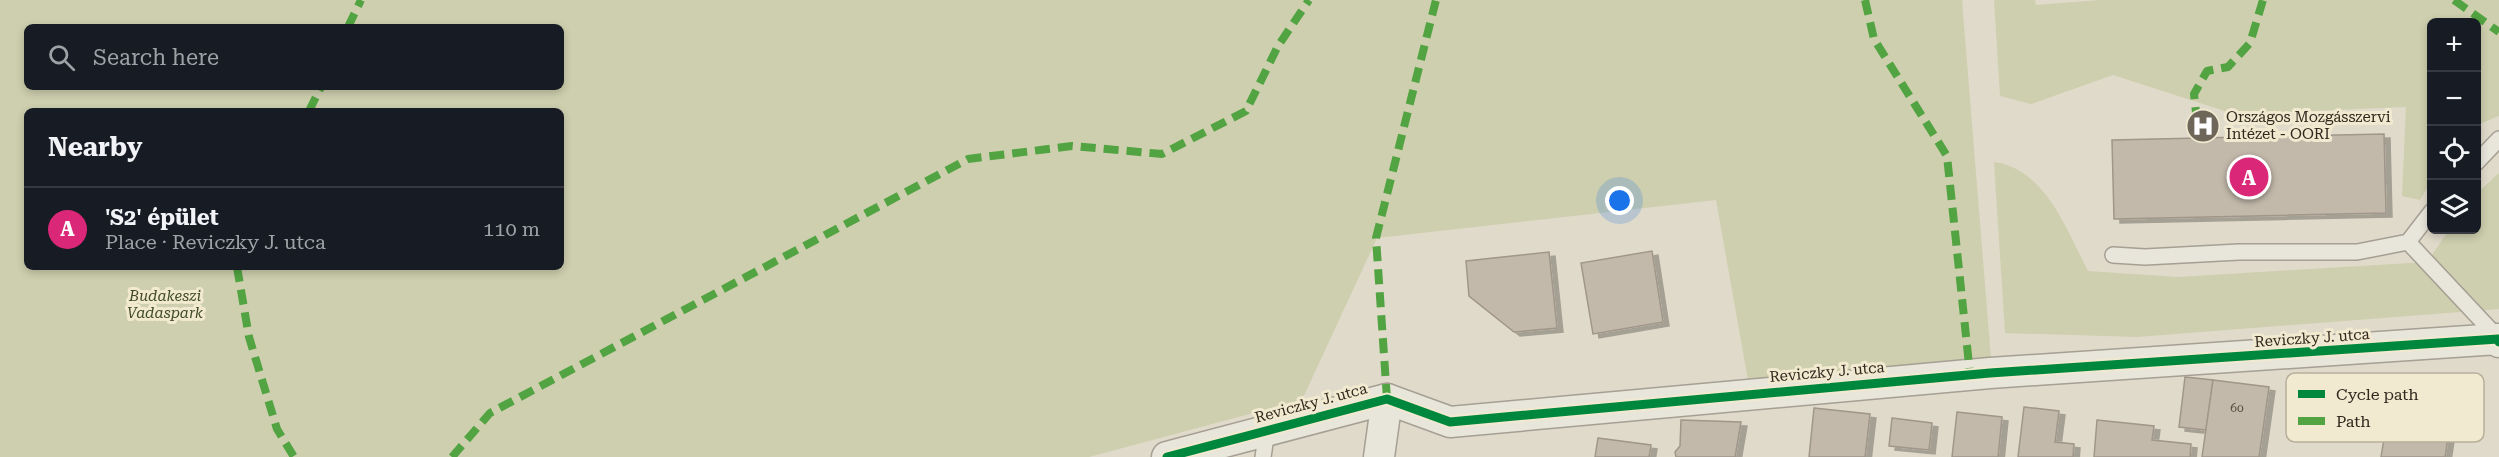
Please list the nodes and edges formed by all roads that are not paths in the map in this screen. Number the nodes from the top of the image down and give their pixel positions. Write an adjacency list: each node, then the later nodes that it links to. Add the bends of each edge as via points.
1 (2499, 139): 2 (lane)
2 (2481, 158)
3 (2427, 217): 4 (lane)
4 (2408, 242): 5 (lane, via 2357,252); 6 (lane)
5 (2113, 255)
6 (2499, 340): 7 (street, Reviczky J. utca, via 1990,373 1450,422)
7 (1387, 399): 8 (street, Reviczky J. utca); 10 (street)
8 (1265, 443): 9 (street, Reviczky J. utca)
9 (1167, 457)
10 (1379, 457)

